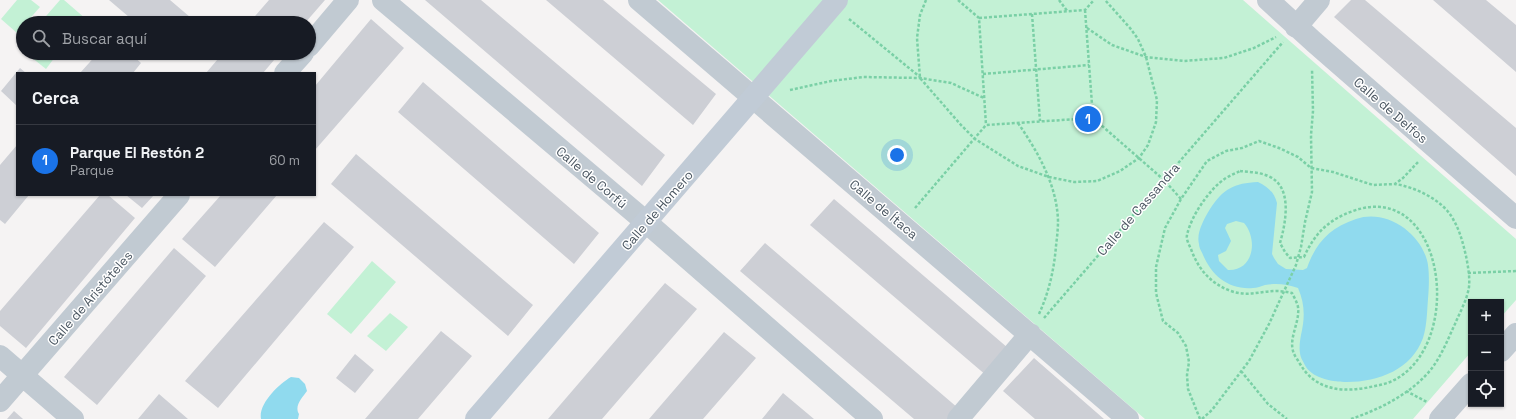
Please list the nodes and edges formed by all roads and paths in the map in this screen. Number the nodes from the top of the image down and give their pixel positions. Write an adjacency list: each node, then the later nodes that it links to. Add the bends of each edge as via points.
1 (348, 0): 18 (street)
2 (383, 0): 44 (street, Calle de Corfú)
3 (639, 0): 28 (street, Calle de Ítaca)
4 (926, 0): 26 (path, via 920,15 917,38)
5 (958, 0): 15 (path)
6 (1059, 0): 13 (path)
7 (1094, 0): 12 (path)
8 (1105, 0): 20 (path, via 1138,39)
9 (1268, 0): 17 (street, Calle de Delfos)
10 (1319, 0): 17 (street)
11 (834, 3): 26 (path); 28 (street, Calle de Homero)
12 (1085, 10): 13 (path); 16 (path)
13 (1068, 12): 14 (path)
14 (1032, 14): 15 (path); 23 (path)
15 (979, 18): 25 (path)
16 (1087, 27): 20 (path, via 1112,45); 22 (path)
17 (1296, 27): 19 (street, Calle de Delfos); 20 (path, via 1254,48 1224,58 1184,61); 39 (path, Calle de Cassandra)
18 (316, 38)
19 (1314, 42): 35 (street, Calle de Delfos); 37 (path)
20 (1146, 57): 36 (path, via 1157,100 1156,122 1148,145)
21 (296, 60): 24 (street)
22 (1089, 65): 23 (path); 30 (path)
23 (1036, 69): 25 (path); 31 (path)
24 (286, 72)
25 (983, 74): 29 (path)
26 (920, 78): 27 (path, via 863,77); 29 (path, via 951,83); 34 (path)
27 (788, 90)
28 (752, 97): 44 (street, Calle de Homero); 45 (street, Calle de Ítaca)
29 (984, 98): 33 (path)
30 (1093, 118): 31 (path); 36 (path)
31 (1040, 121): 32 (path)
32 (1018, 123): 33 (path); 38 (path)
33 (986, 125): 34 (path)
34 (975, 139): 38 (path, via 1018,166); 45 (path)
35 (1432, 146): 40 (path); 43 (street, Calle de Delfos)
36 (1139, 158): 38 (path, via 1120,171 1097,181 1074,182); 39 (path)
37 (1311, 168): 40 (path, via 1373,185); 42 (path, via 1298,157 1259,141 1226,151 1207,161); 46 (path, via 1312,192)
38 (1049, 177): 50 (path, via 1056,200 1058,222 1055,265 1047,296)
39 (1164, 180): 42 (path); 50 (path, Calle de Cassandra)
40 (1395, 184): 48 (path, via 1427,196 1442,205 1453,218 1463,242)
41 (178, 196): 55 (street, Calle de Aristóteles)
42 (1181, 199): 63 (path, via 1165,228 1156,267 1156,293 1164,321 1178,333 1186,346 1190,362 1187,375 1188,389)
43 (1516, 218)
44 (646, 222): 59 (street, Calle de Homero); 60 (street, Calle de Corfú)
45 (901, 224): 50 (street, Calle de Ítaca)
46 (1298, 257): 49 (path); 49 (path, via 1290,258 1280,243 1285,206 1283,191 1278,183 1268,176 1240,171 1226,178 1204,201 1192,219 1186,236 1201,270 1210,280 1232,291 1248,294); 49 (path, via 1304,257 1311,242 1323,227 1350,212 1376,206 1402,214 1425,238 1435,265 1438,293 1432,335 1411,368 1390,383 1354,390 1338,390 1310,378 1293,351 1298,306 1292,293)
47 (1516, 271): 48 (path)
48 (1468, 273): 65 (path, via 1469,286 1464,305 1447,344 1427,375 1390,403)
49 (1284, 292): 54 (path)
50 (1030, 334): 61 (street); 62 (street, Calle de Ítaca)
51 (1516, 334): 52 (street)
52 (1504, 348)
53 (0, 356): 55 (street)
54 (1241, 372): 63 (path, via 1212,410); 64 (path, via 1268,404)
55 (23, 376): 57 (street, Calle de Aristóteles); 58 (street)
56 (1468, 387): 66 (street)
57 (0, 401)
58 (73, 419)
59 (476, 419)
60 (872, 419)
61 (958, 419)
62 (1128, 419)
63 (1201, 419)
64 (1287, 419)
65 (1352, 419)
66 (1440, 419)

